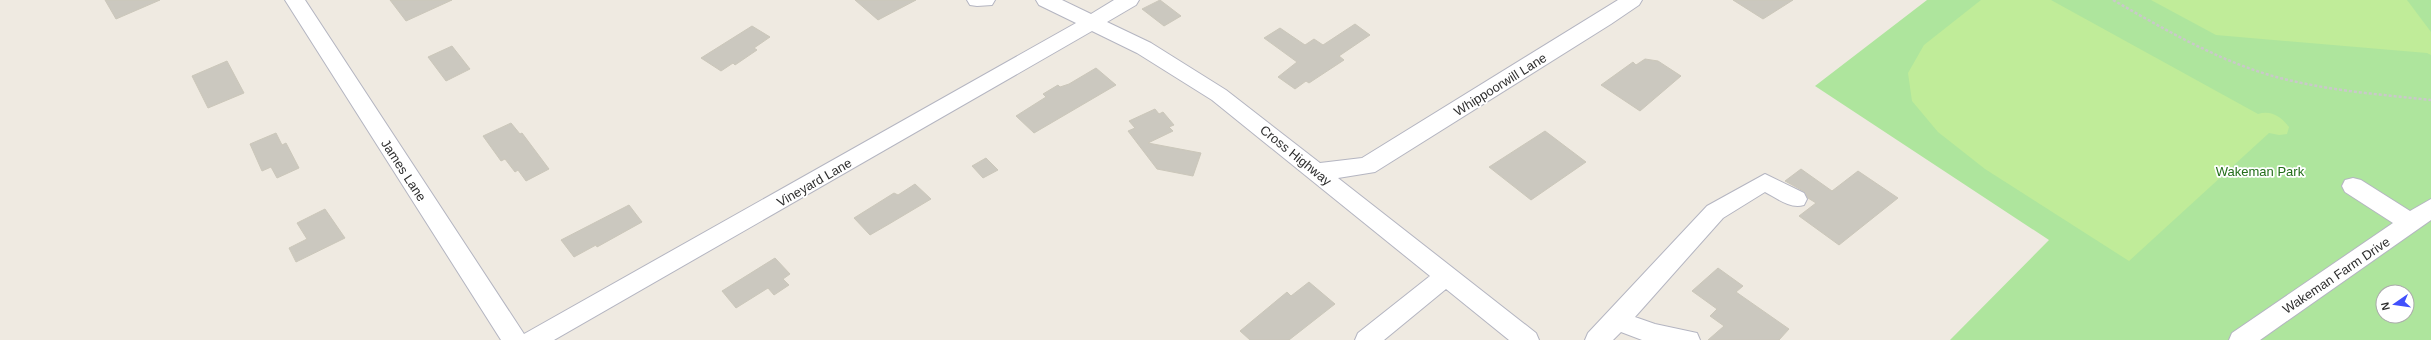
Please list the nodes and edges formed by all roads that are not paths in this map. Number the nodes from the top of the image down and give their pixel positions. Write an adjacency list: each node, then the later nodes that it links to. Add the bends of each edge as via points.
1 (295, 0): 17 (street, James Lane)
2 (977, 0): 3 (street)
3 (986, 0)
4 (1046, 0): 7 (street, Cross Highway)
5 (1129, 0): 7 (street, Vineyard Lane)
6 (1632, 0): 8 (street, Whippoorwill Lane)
7 (1093, 22): 9 (street, Cross Highway, via 1193,77); 18 (street, Vineyard Lane)
8 (1367, 166): 9 (street, Whippoorwill Lane); 11 (street)
9 (1317, 172): 11 (street, Cross Highway)
10 (2353, 186): 14 (street)
11 (1350, 198): 15 (street, Cross Highway)
12 (1796, 199): 16 (street, via 1765,182 1715,212)
13 (2431, 208): 14 (street, Wakeman Farm Drive)
14 (2411, 223): 23 (street, Wakeman Farm Drive)
15 (1446, 276): 19 (street); 20 (street, Cross Highway)
16 (1618, 320): 21 (street); 22 (street, via 1654,334)
17 (514, 340)
18 (534, 340)
19 (1367, 340)
20 (1527, 340)
21 (1597, 340)
22 (1688, 340)
23 (2241, 340)

